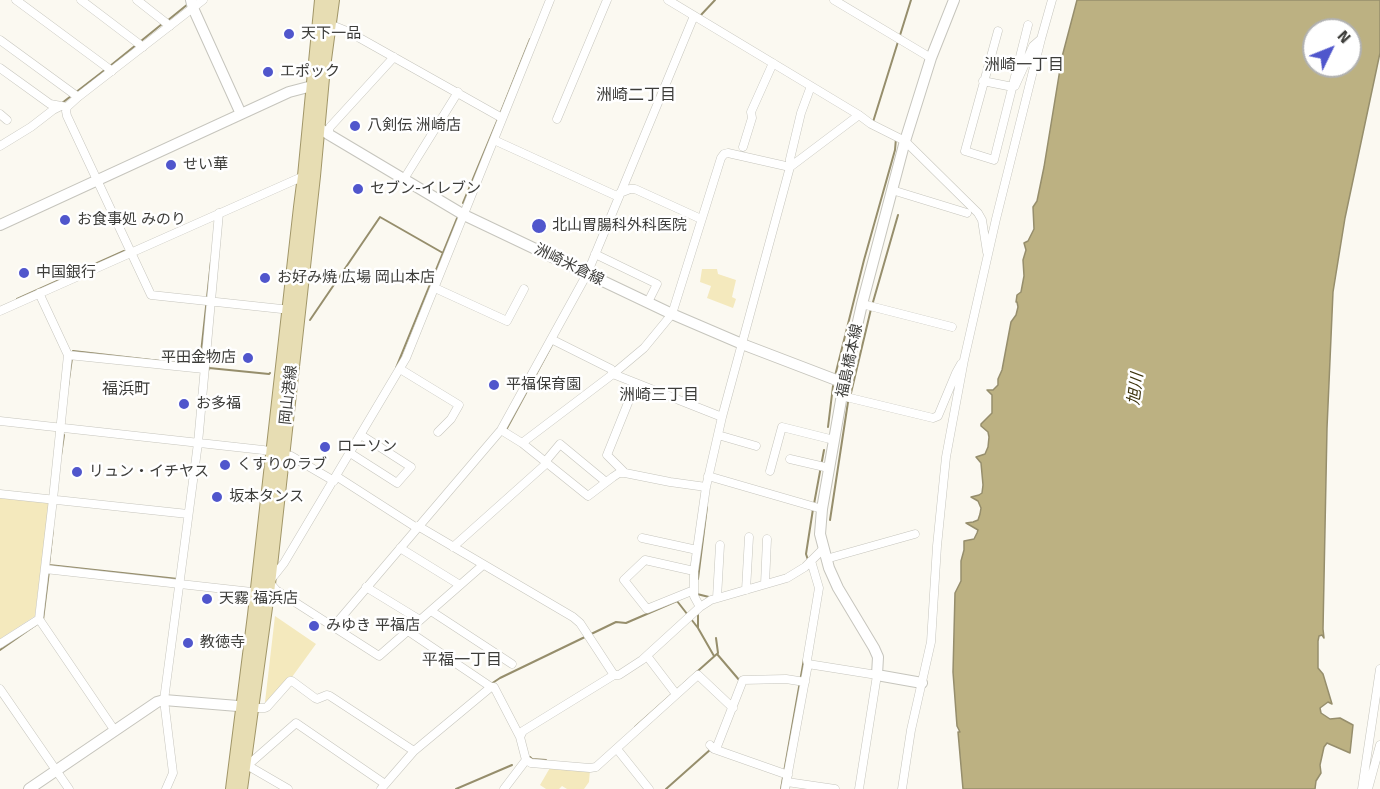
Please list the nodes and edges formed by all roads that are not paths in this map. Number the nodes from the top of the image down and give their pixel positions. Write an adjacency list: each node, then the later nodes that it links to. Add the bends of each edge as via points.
1 (16, 0): 26 (street)
2 (81, 0): 21 (street)
3 (137, 0): 15 (street)
4 (203, 0): 13 (street)
5 (321, 0): 29 (main road, 岡山港線)
6 (333, 0): 16 (main road, 岡山港線)
7 (550, 0): 36 (street)
8 (607, 0): 38 (street)
9 (668, 0): 14 (street)
10 (834, 0): 23 (street)
11 (954, 0): 23 (main road, 福島橋本線)
12 (1052, 0): 19 (street)
13 (192, 5): 15 (street); 34 (main road)
14 (694, 15): 24 (street); 49 (street)
15 (167, 23): 21 (street)
16 (329, 24): 22 (street); 29 (main road, 岡山港線)
17 (1028, 25): 30 (street)
18 (998, 31): 27 (street)
19 (1041, 39): 30 (street, via 1033,46); 57 (street)
20 (0, 40): 32 (street)
21 (140, 45): 26 (street)
22 (394, 57): 31 (street); 39 (street)
23 (931, 58): 40 (main road, 福島橋本線)
24 (773, 63): 28 (street); 43 (street, via 751,112)
25 (0, 68): 33 (street, via 50,104)
26 (109, 69): 32 (street)
27 (983, 81): 30 (street); 30 (street, via 965,151 994,160)
28 (811, 86): 35 (street); 44 (street)
29 (317, 87): 34 (main road, via 294,90); 37 (main road, 岡山港線); 39 (main road, 岡山港線)
30 (1013, 87)
31 (458, 92): 36 (street); 46 (street)
32 (75, 95): 33 (street)
33 (65, 106): 42 (street); 47 (street)
34 (241, 114): 47 (main road)
35 (859, 115): 40 (street); 44 (street)
36 (500, 116): 41 (street)
37 (309, 117): 39 (main road, 洲崎米倉線); 45 (main road, 岡山港線)
38 (557, 119)
39 (323, 131): 46 (main road, 洲崎米倉線); 65 (main road, 岡山港線)
40 (899, 138): 48 (main road, 福島橋本線); 57 (street, via 978,213)
41 (494, 140): 49 (street); 51 (street)
42 (0, 146)
43 (743, 147)
44 (790, 167): 53 (street, via 724,154); 70 (street)
45 (304, 176): 52 (street); 65 (main road, 岡山港線)
46 (404, 179): 51 (main road, 洲崎米倉線)
47 (97, 181): 54 (main road); 55 (street)
48 (892, 190): 50 (street); 64 (main road, 福島橋本線)
49 (622, 193): 53 (street, via 635,189); 56 (street)
50 (967, 213)
51 (464, 215): 58 (main road, 洲崎米倉線); 59 (street)
52 (219, 216): 55 (street); 62 (street)
53 (701, 219): 67 (street)
54 (0, 225)
55 (130, 252): 61 (street); 62 (street, via 151,295)
56 (596, 255): 58 (street); 63 (street, via 657,284)
57 (988, 259): 72 (street)
58 (587, 273): 63 (main road, 洲崎米倉線); 69 (street)
59 (435, 288): 60 (street, via 507,321); 74 (street)
60 (524, 289)
61 (39, 293): 66 (street); 71 (street)
62 (208, 301): 65 (street); 73 (street)
63 (648, 302): 67 (main road, 洲崎米倉線)
64 (869, 306): 68 (street); 77 (main road, 福島橋本線)
65 (294, 310): 90 (main road, 岡山港線)
66 (0, 311)
67 (672, 314): 70 (main road, 洲崎米倉線); 75 (street, via 644,348)
68 (952, 327)
69 (553, 340): 75 (street, via 611,369); 82 (street)
70 (742, 344): 77 (main road, 洲崎米倉線); 79 (street)
71 (71, 356): 73 (street); 81 (street)
72 (964, 360): 78 (street, via 938,416 933,418); 141 (street, via 946,457 931,642)
73 (204, 369): 87 (street)
74 (400, 369): 83 (street, via 459,405); 84 (street)
75 (613, 374): 76 (street); 88 (street)
76 (636, 383): 79 (street); 96 (street, via 607,455)
77 (844, 383): 78 (main road, 福島橋本線)
78 (842, 396): 86 (main road, 福島橋本線)
79 (722, 417): 85 (street)
80 (0, 421): 81 (street)
81 (60, 428): 87 (street); 102 (street)
82 (501, 430): 88 (street); 105 (street)
83 (438, 432)
84 (361, 435): 91 (street); 91 (street, via 411,467 396,483)
85 (720, 436): 89 (street); 97 (street)
86 (834, 440): 94 (main road, 福島橋本線); 95 (street, via 782,427)
87 (200, 443): 90 (street); 104 (street)
88 (522, 444): 93 (street)
89 (756, 446)
90 (278, 453): 98 (street); 123 (main road, 岡山港線)
91 (350, 453): 98 (street)
92 (790, 459): 94 (street)
93 (546, 462): 99 (street, via 588,496); 99 (street, via 560,444); 111 (street)
94 (824, 467): 103 (main road, 福島橋本線)
95 (770, 471)
96 (625, 473): 99 (street); 100 (street)
97 (710, 476): 100 (street); 103 (street)
98 (335, 478): 105 (street); 123 (street)
99 (606, 482)
100 (705, 487): 113 (street)
101 (0, 494): 102 (street)
102 (55, 500): 104 (street); 117 (street)
103 (817, 508): 114 (main road, 福島橋本線)
104 (188, 514): 119 (street)
105 (417, 527): 111 (street); 112 (street)
106 (915, 534): 114 (street)
107 (749, 537): 125 (street)
108 (642, 538): 113 (street)
109 (767, 540): 120 (street)
110 (720, 545): 126 (street)
111 (453, 547): 116 (street)
112 (400, 548): 121 (street); 122 (street)
113 (697, 550): 118 (street)
114 (825, 554): 115 (street); 139 (main road, 福島橋本線, via 838,588 878,657)
115 (809, 563): 120 (street, via 787,578); 136 (street, via 819,588)
116 (483, 565): 121 (street); 138 (street, via 573,617)
117 (48, 569): 119 (street); 130 (street)
118 (694, 571): 124 (street); 124 (street, via 645,560 624,580 647,609)
119 (179, 581): 123 (street); 145 (street)
120 (765, 584): 125 (street)
121 (460, 585): 128 (street)
122 (366, 587): 129 (street); 131 (street)
123 (265, 589): 131 (street, via 276,590); 147 (main road, 岡山港線)
124 (694, 590): 127 (street)
125 (746, 590): 126 (street)
126 (717, 598): 127 (street)
127 (700, 607): 134 (street)
128 (431, 611): 129 (street); 135 (street)
129 (420, 620): 132 (street)
130 (40, 621): 133 (street); 148 (street)
131 (334, 626): 132 (street, via 379,656)
132 (408, 631): 142 (street)
133 (0, 644)
134 (647, 656): 138 (street); 144 (street)
135 (512, 664)
136 (808, 664): 139 (street); 140 (street)
137 (1380, 669): 169 (street)
138 (614, 675): 149 (street, via 523,731)
139 (877, 675): 141 (main road); 167 (street)
140 (802, 682): 146 (street, via 743,680); 156 (street)
141 (922, 683): 168 (street)
142 (489, 686): 149 (street, via 494,687); 152 (street)
143 (0, 689): 155 (street)
144 (674, 692): 146 (street, via 698,675); 151 (street)
145 (164, 700): 147 (main road); 148 (main road); 160 (street, via 173,773)
146 (732, 706): 156 (street, via 713,748)
147 (247, 707): 152 (street, via 267,707 292,681 317,699 330,696); 154 (main road, 岡山港線)
148 (115, 731): 155 (main road)
149 (520, 737): 153 (street)
150 (1380, 745): 170 (street)
151 (617, 749): 153 (street, via 590,768); 165 (street)
152 (413, 750): 157 (street)
153 (528, 761): 164 (street)
154 (243, 763): 157 (street, via 296,723); 161 (main road, 岡山港線); 162 (main road, 岡山港線); 163 (street)
155 (56, 771): 158 (main road); 159 (street)
156 (785, 779): 166 (street)
157 (383, 784)
158 (29, 789)
159 (69, 789)
160 (166, 789)
161 (232, 789)
162 (241, 789)
163 (288, 789)
164 (504, 789)
165 (649, 789)
166 (835, 789)
167 (859, 789)
168 (902, 789)
169 (1362, 789)
170 (1368, 789)

